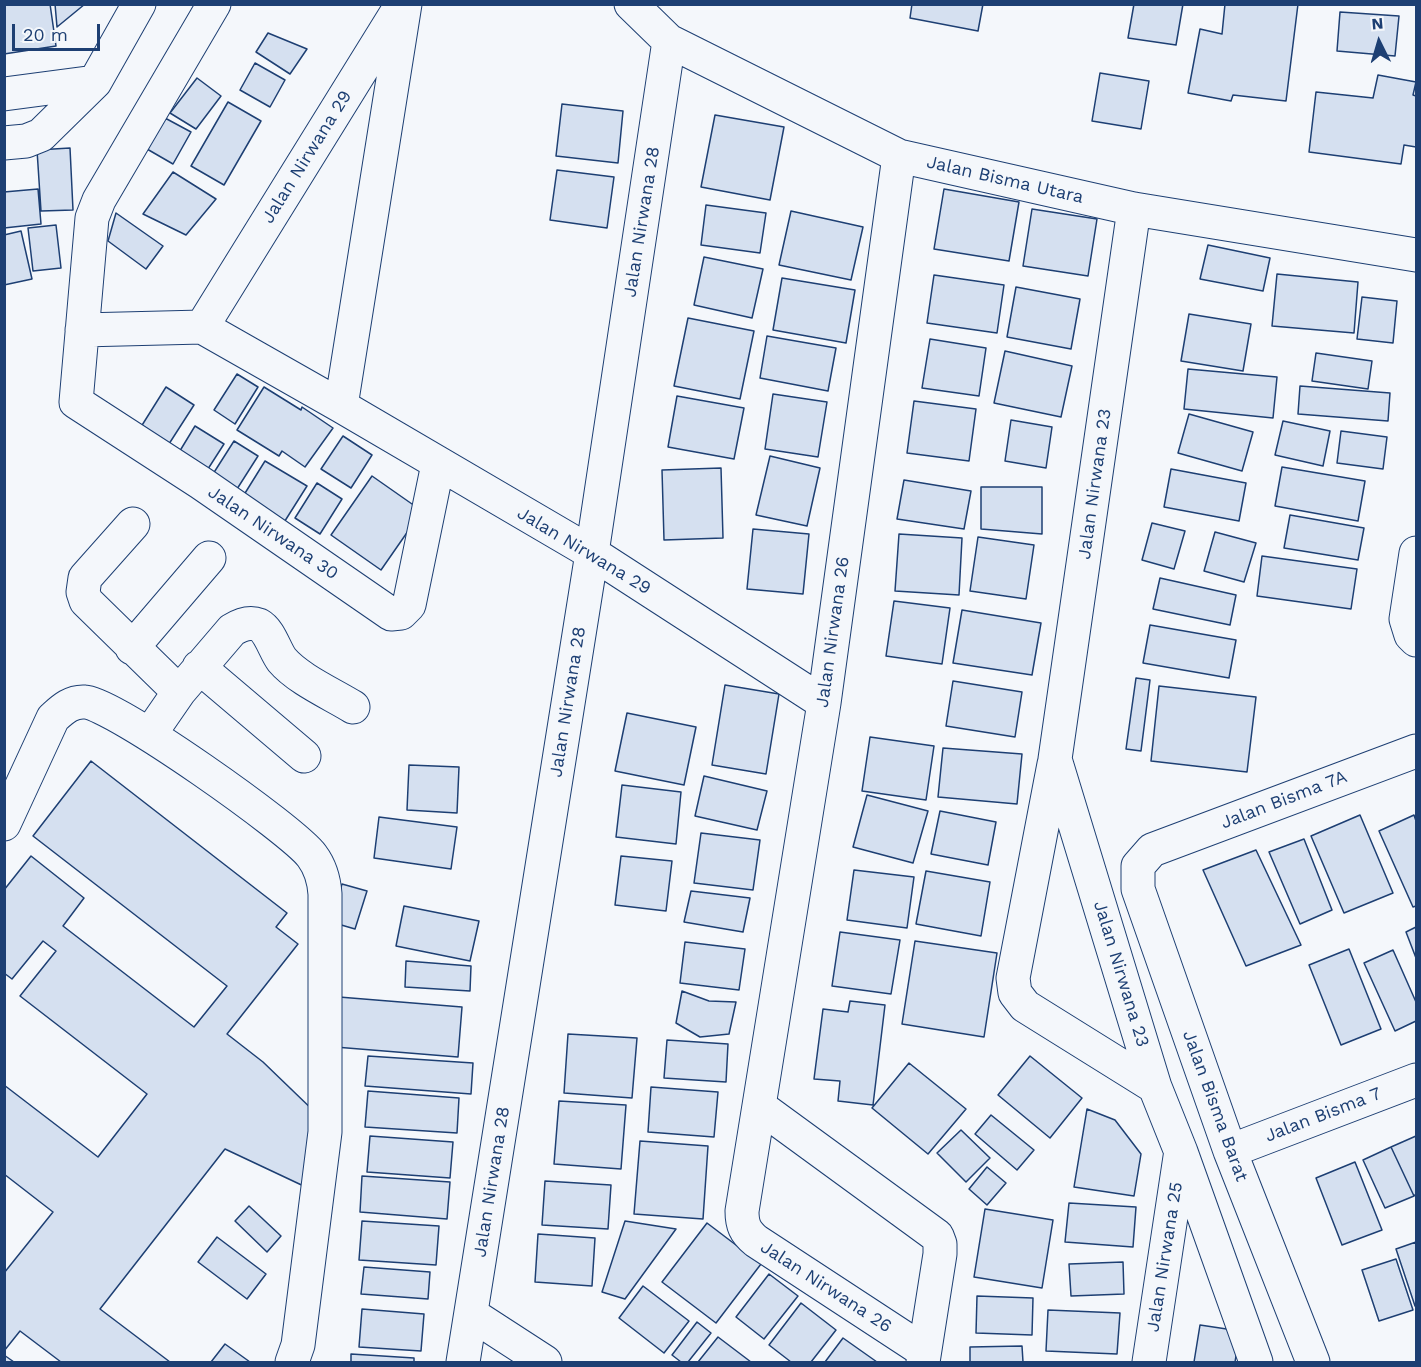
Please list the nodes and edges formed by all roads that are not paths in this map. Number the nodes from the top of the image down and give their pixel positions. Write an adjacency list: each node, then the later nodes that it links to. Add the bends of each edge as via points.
1 (139, 4): 6 (street)
2 (214, 4): 13 (street, Jalan Nirwana 30, via 99,200 89,238)
3 (403, 4): 12 (street, Jalan Nirwana 29); 14 (street, Jalan Nirwana 29)
4 (631, 4): 5 (street, Jalan Bisma Utara)
5 (669, 41): 9 (street, Jalan Bisma Utara); 17 (street, Jalan Nirwana 28)
6 (95, 82): 7 (street); 8 (street, via 41,135)
7 (4, 94)
8 (4, 143)
9 (899, 156): 10 (street, Jalan Bisma Utara); 24 (street, Jalan Nirwana 26)
10 (1134, 208): 11 (street, Jalan Bisma Utara); 29 (street, Jalan Nirwana 23)
11 (1416, 255)
12 (202, 327): 13 (street); 14 (street, Jalan Nirwana 29)
13 (82, 330): 15 (street, Jalan Nirwana 30, via 76,402 391,614 401,613 409,605)
14 (341, 406): 15 (street, Jalan Nirwana 29)
15 (438, 464): 17 (street, Jalan Nirwana 29)
16 (133, 524): 21 (street, via 85,578 83,592 86,601)
17 (591, 553): 24 (street, Jalan Nirwana 29); 37 (street, Jalan Nirwana 28)
18 (1416, 553): 20 (street, via 1406,619)
19 (209, 558): 21 (street)
20 (1416, 640)
21 (132, 648): 23 (street)
22 (199, 667): 23 (street); 25 (street, via 239,625 258,625 283,661); 28 (street)
23 (179, 692): 26 (street)
24 (824, 703): 34 (street, Jalan Nirwana 26)
25 (353, 708)
26 (150, 734): 30 (street, via 104,708 85,702 67,705 53,717); 39 (street, via 272,821 312,855 323,874 325,1132 298,1345)
27 (1416, 751): 31 (street, Jalan Bisma 7A)
28 (304, 756)
29 (1055, 759): 33 (street, Jalan Nirwana 23); 33 (street, Jalan Nirwana 23, via 1013,978 1015,993 1025,1006)
30 (4, 824)
31 (1152, 850): 35 (street, Jalan Bisma Barat, via 1138,866 1138,889)
32 (1416, 1080): 35 (street, Jalan Bisma 7)
33 (1155, 1087): 36 (street, Jalan Nirwana 23)
34 (759, 1107): 38 (street, Jalan Nirwana 26, via 937,1236 940,1254); 38 (street, Jalan Nirwana 26, via 742,1211 747,1234)
35 (1230, 1150): 44 (street, Jalan Bisma Barat)
36 (1181, 1152): 42 (street, Jalan Nirwana 25); 43 (street, Jalan Nirwana 23)
37 (471, 1314): 40 (street, Jalan Nirwana 28); 41 (street)
38 (923, 1357)
39 (292, 1362)
40 (463, 1362)
41 (545, 1362)
42 (1149, 1362)
43 (1256, 1362)
44 (1313, 1362)

